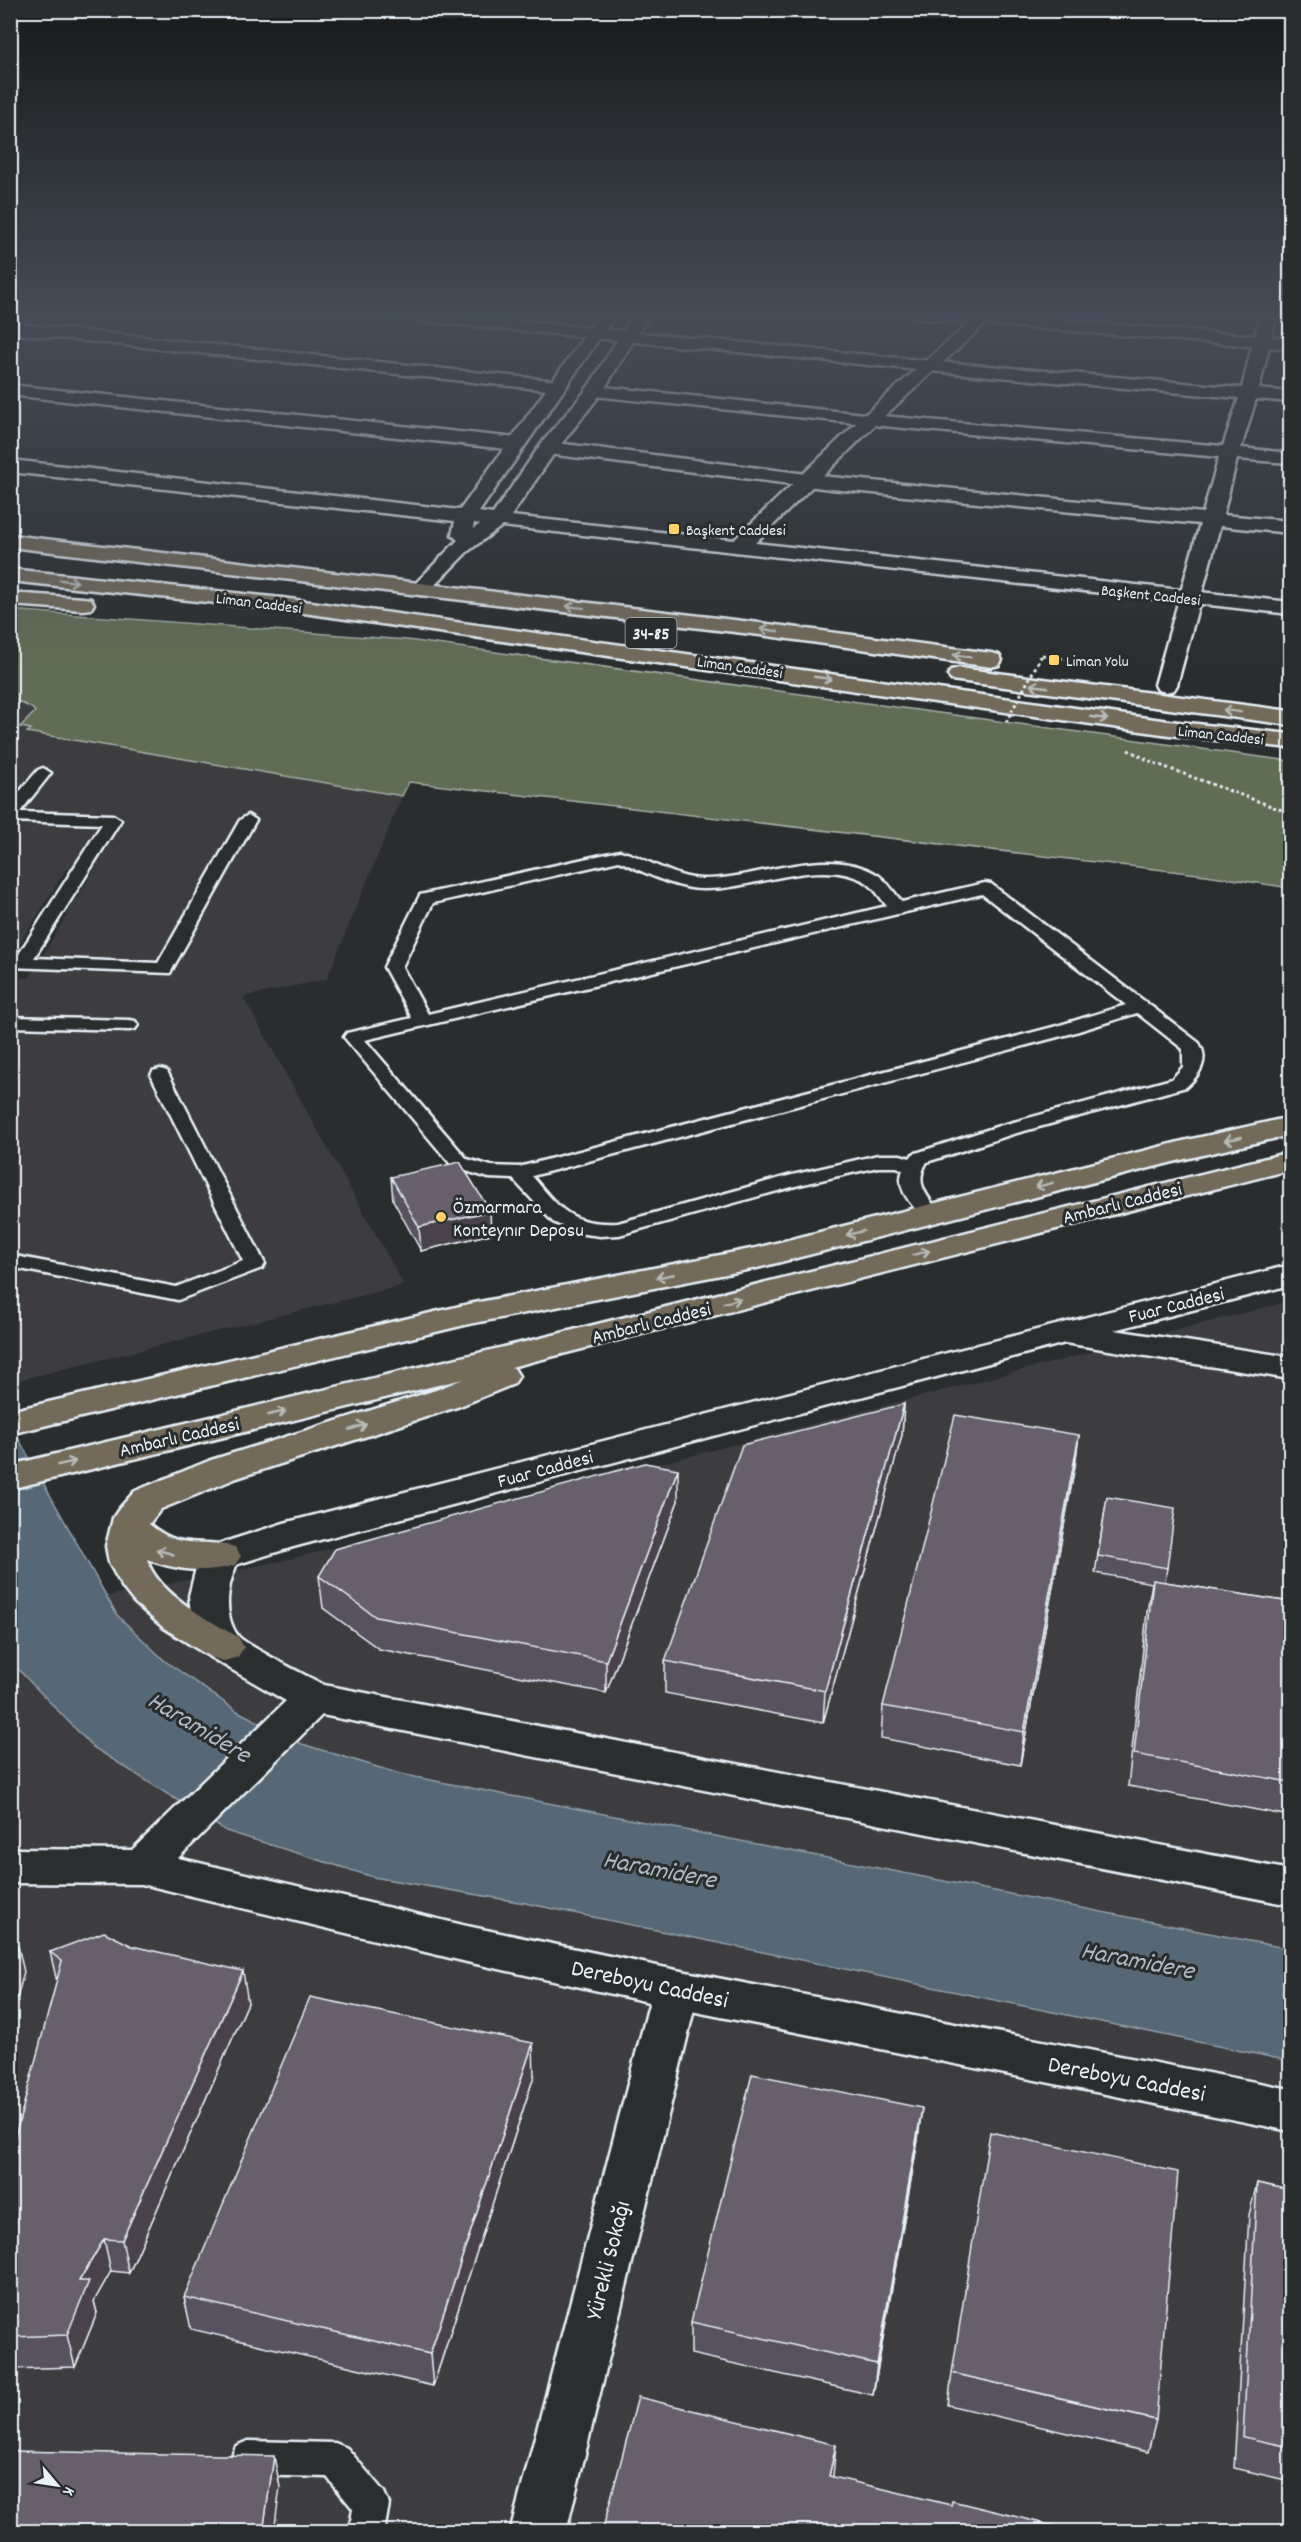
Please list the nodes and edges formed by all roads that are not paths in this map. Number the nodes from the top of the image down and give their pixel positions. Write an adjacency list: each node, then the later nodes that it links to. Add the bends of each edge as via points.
1 (400, 432): 8 (street)
2 (525, 432): 8 (street)
3 (561, 432): 9 (street)
4 (858, 432): 13 (street)
5 (883, 432): 14 (street)
6 (1001, 432): 10 (street)
7 (1237, 432): 10 (street)
8 (516, 444): 16 (street)
9 (548, 448): 13 (street); 18 (street)
10 (1230, 452): 11 (street); 17 (street)
11 (1290, 458)
12 (10, 466): 16 (street, Başkent Caddesi)
13 (807, 479): 14 (street); 23 (street)
14 (831, 483): 15 (street); 17 (street)
15 (816, 498)
16 (466, 516): 18 (street, Başkent Caddesi); 22 (street)
17 (1212, 519): 19 (street); 28 (street)
18 (498, 520): 22 (street); 23 (street, Başkent Caddesi)
19 (1290, 527)
20 (779, 536): 24 (street)
21 (10, 541): 27 (main road)
22 (460, 548): 27 (street)
23 (738, 549): 24 (street, Başkent Caddesi)
24 (764, 552): 28 (street, Başkent Caddesi)
25 (10, 555): 36 (main road, Liman Caddesi / 34-85, one-way to 25, via 304,588)
26 (10, 575): 33 (main road, Liman Caddesi / 34-85, one-way to 33, via 282,604)
27 (420, 589): 34 (main road, one-way to 27, via 760,628)
28 (1191, 598): 32 (street, Başkent Caddesi); 34 (street)
29 (10, 599): 30 (main road)
30 (104, 606)
31 (127, 608): 33 (main road)
32 (1290, 608)
33 (703, 661): 37 (main road, Liman Caddesi, one-way to 37)
34 (1166, 685): 35 (main road)
35 (1290, 700)
36 (1290, 718)
37 (1169, 728): 38 (main road, Liman Caddesi); 39 (main road)
38 (1290, 741)
39 (1290, 746)
40 (43, 773): 41 (lane)
41 (10, 815): 44 (lane, via 113,820)
42 (248, 820): 44 (lane, via 164,969)
43 (898, 909): 45 (lane, via 985,888); 46 (lane); 46 (lane, via 873,879 839,867 700,884 620,856 426,899 393,967)
44 (16, 963)
45 (1141, 1006): 52 (lane, via 1192,1047 1195,1064 1179,1083 1006,1130 920,1158); 53 (lane)
46 (422, 1020): 53 (lane, via 353,1037 460,1163 489,1172)
47 (10, 1022): 48 (lane)
48 (129, 1025)
49 (160, 1075): 55 (lane, via 255,1264 178,1294)
50 (1290, 1126): 54 (main road, Ambarlı Caddesi, one-way to 54)
51 (1290, 1161): 58 (main road, Ambarlı Caddesi, one-way to 51)
52 (913, 1167): 53 (lane, via 900,1161 878,1161 606,1231 582,1228 557,1218); 54 (lane, via 910,1184)
53 (519, 1173)
54 (930, 1214): 60 (main road, Ambarlı Caddesi, one-way to 60, via 757,1258 469,1314)
55 (10, 1261)
56 (1290, 1275): 57 (street, Fuar Caddesi)
57 (1061, 1333): 59 (street, Fuar Caddesi); 63 (street, Fuar Caddesi, via 284,1536)
58 (598, 1335): 61 (main road, Ambarlı Caddesi, one-way to 58); 62 (main road, one-way to 58, via 132,1518 148,1500 224,1469 448,1398)
59 (1290, 1368)
60 (10, 1423)
61 (10, 1477)
62 (130, 1528): 63 (main road, one-way to 62, via 188,1557 160,1552); 64 (main road, via 124,1544 130,1568 158,1604)
63 (222, 1556): 64 (street, via 208,1596 212,1622)
64 (224, 1647): 65 (street)
65 (305, 1707): 67 (street); 68 (street)
66 (10, 1866): 67 (street, Dereboyu Caddesi)
67 (142, 1867): 69 (street, Dereboyu Caddesi)
68 (1290, 1888)
69 (676, 1989): 70 (street, Dereboyu Caddesi); 73 (street, Yürekli Sokağı)
70 (1290, 2110)
71 (219, 2457): 72 (lane, via 335,2460 372,2504)
72 (366, 2532)
73 (538, 2532)

